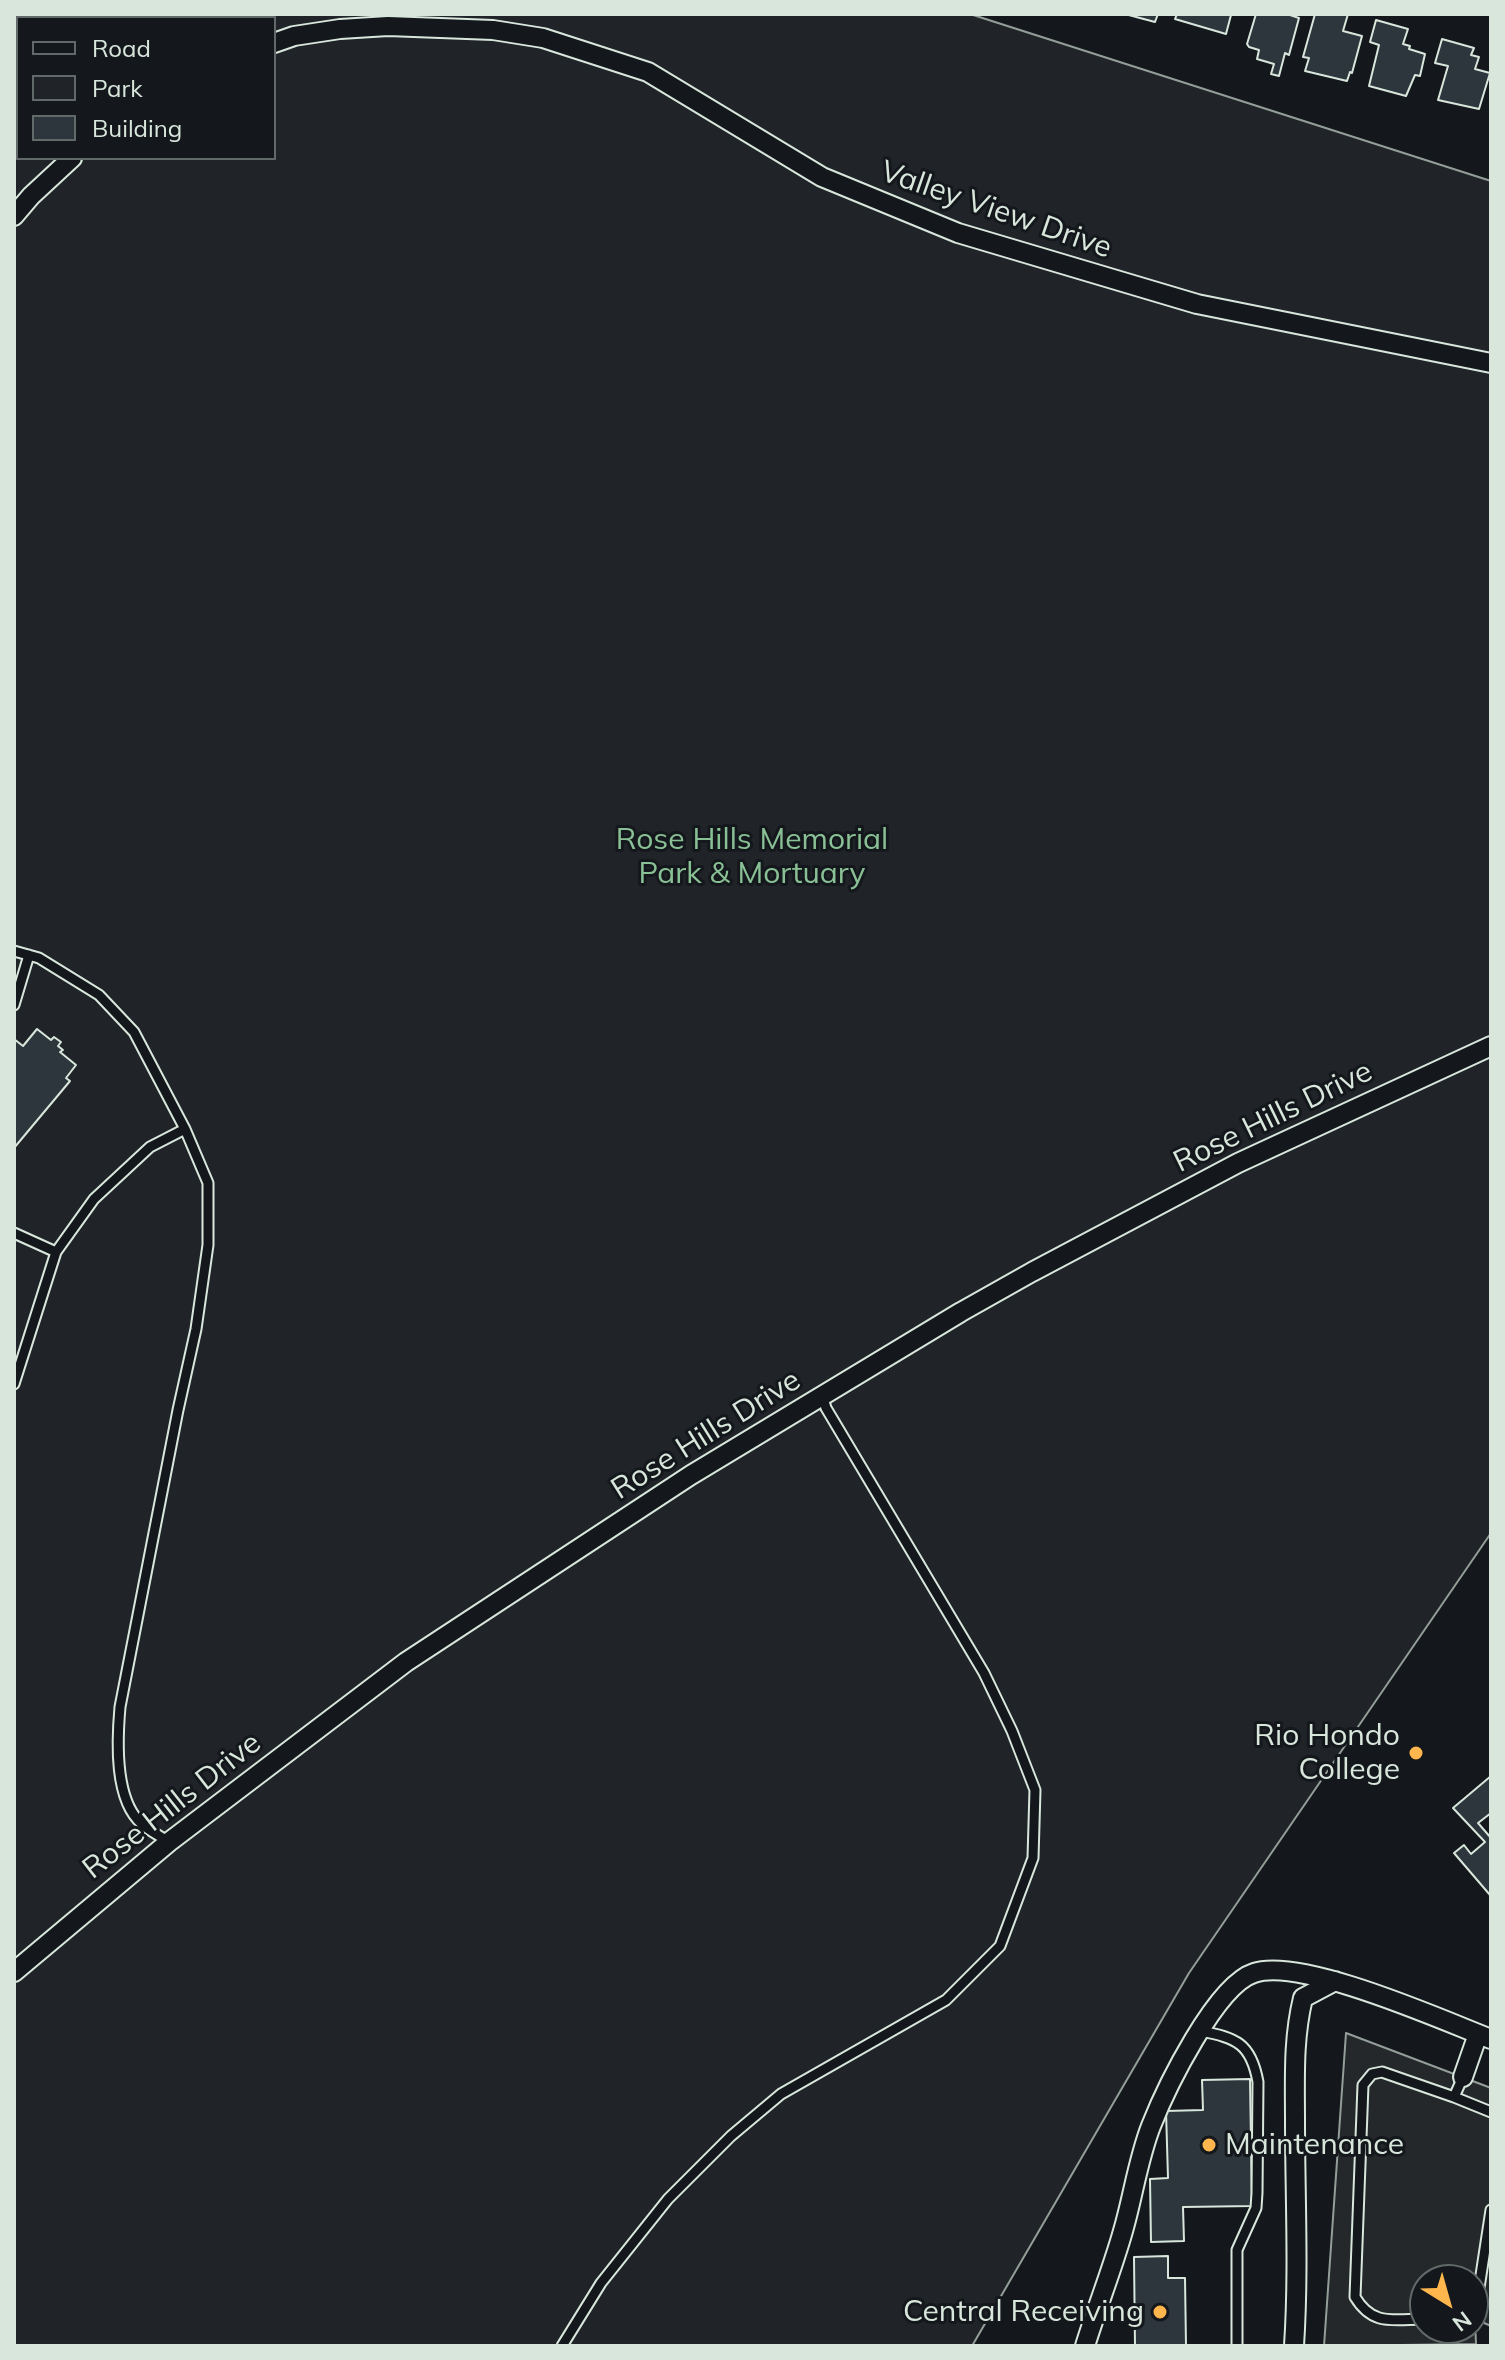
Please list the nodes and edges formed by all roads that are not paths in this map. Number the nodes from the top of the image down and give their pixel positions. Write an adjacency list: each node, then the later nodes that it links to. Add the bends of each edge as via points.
1 (276, 42): 4 (street, Valley View Drive, via 388,26 493,30 543,38 648,72 822,177 958,233 1197,304)
2 (70, 160): 3 (street)
3 (14, 216)
4 (1491, 363)
5 (14, 951): 6 (lane)
6 (29, 955): 7 (lane); 9 (lane, via 99,995 134,1032)
7 (14, 1005)
8 (1491, 1046): 13 (street, Rose Hills Drive, via 1238,1163 1032,1272)
9 (185, 1129): 11 (lane, via 150,1147 94,1199); 14 (lane, via 208,1183 208,1245 116,1745 124,1793 140,1822)
10 (14, 1233): 11 (lane)
11 (56, 1252): 12 (lane)
12 (14, 1384)
13 (822, 1395): 14 (street, Rose Hills Drive, via 450,1631); 26 (lane, via 984,1673 1012,1731 1035,1790 1033,1858 1000,1946 946,2000 781,2094 731,2136 658,2211 601,2283)
14 (169, 1842): 15 (street, Rose Hills Drive)
15 (14, 1972)
16 (1335, 1981): 17 (street, via 1279,1971 1254,1973 1226,1990); 18 (street); 29 (street, via 1303,1998 1295,2030)
17 (1201, 2031): 27 (street, via 1150,2128); 28 (lane, via 1232,2037 1246,2049 1258,2082 1256,2208 1237,2250)
18 (1484, 2036): 19 (street)
19 (1463, 2077): 20 (lane)
20 (1454, 2097): 21 (lane); 25 (lane, via 1382,2072 1363,2085 1355,2297 1364,2312 1380,2320)
21 (1491, 2112)
22 (1491, 2210): 23 (lane)
23 (1489, 2232): 24 (lane)
24 (1483, 2264)
25 (1409, 2319)
26 (562, 2346)
27 (1085, 2346)
28 (1237, 2346)
29 (1294, 2346)

